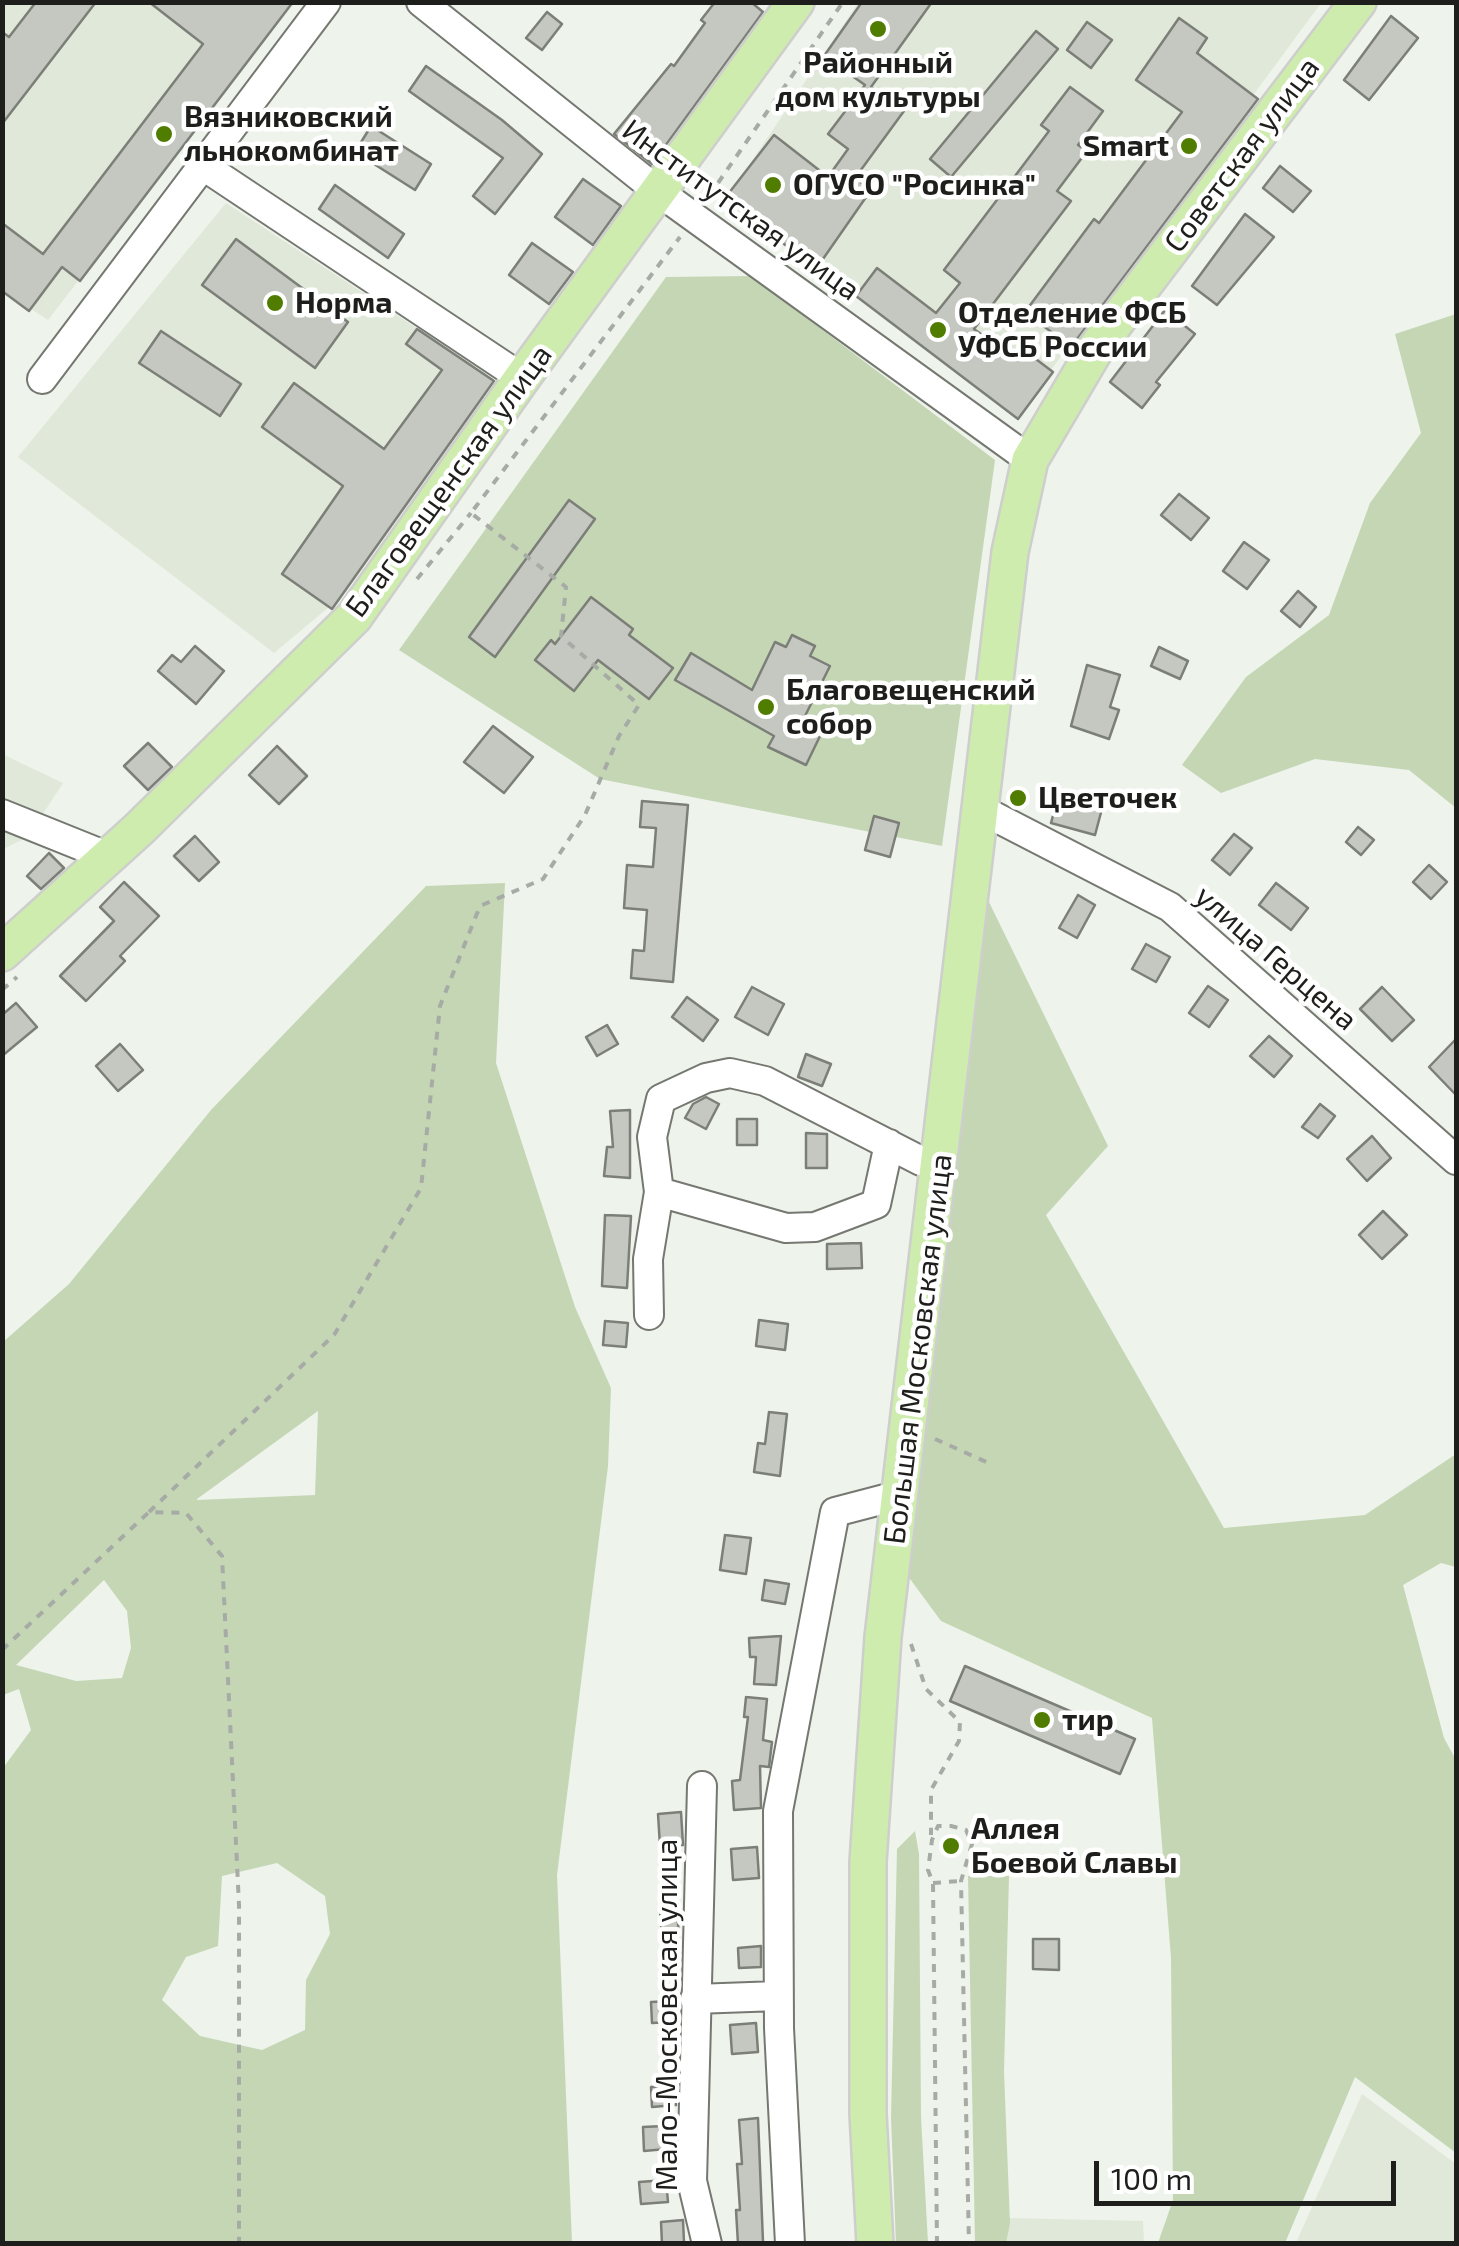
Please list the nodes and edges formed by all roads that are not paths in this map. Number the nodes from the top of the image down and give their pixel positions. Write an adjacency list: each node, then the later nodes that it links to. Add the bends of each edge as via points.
1 (326, 2): 5 (street)
2 (421, 2): 6 (street, Институтская улица)
3 (796, 2): 6 (main road, Благовещенская улица)
4 (1358, 2): 9 (main road, Советская улица, via 1096,348)
5 (202, 165): 7 (street); 8 (street)
6 (658, 192): 8 (main road, Благовещенская улица); 9 (street, Институтская улица)
7 (42, 378)
8 (522, 378): 12 (main road, Благовещенская улица, via 354,617)
9 (1030, 460): 10 (main road, Большая Московская улица, via 1010,552)
10 (978, 808): 15 (street, улица Герцена, via 1170,907); 16 (main road, Большая Московская улица)
11 (2, 814): 12 (street)
12 (108, 857): 13 (main road, Благовещенская улица)
13 (2, 953)
14 (890, 1144): 16 (street); 17 (street, via 876,1204 815,1227 786,1228); 17 (street, via 765,1082 730,1073 706,1078 661,1099 652,1137)
15 (1456, 1160)
16 (940, 1167): 19 (main road, Большая Московская улица)
17 (660, 1192): 18 (street, via 648,1258)
18 (649, 1315)
19 (900, 1495): 21 (street, via 835,1512 778,1811); 25 (main road, Большая Московская улица, via 883,1638 868,1881)
20 (702, 1786): 22 (street, Мало-Московская улица)
21 (778, 1996): 22 (street); 24 (street)
22 (695, 1999): 23 (street, Мало-Московская улица, via 692,2180)
23 (707, 2244)
24 (790, 2244)
25 (875, 2244)

